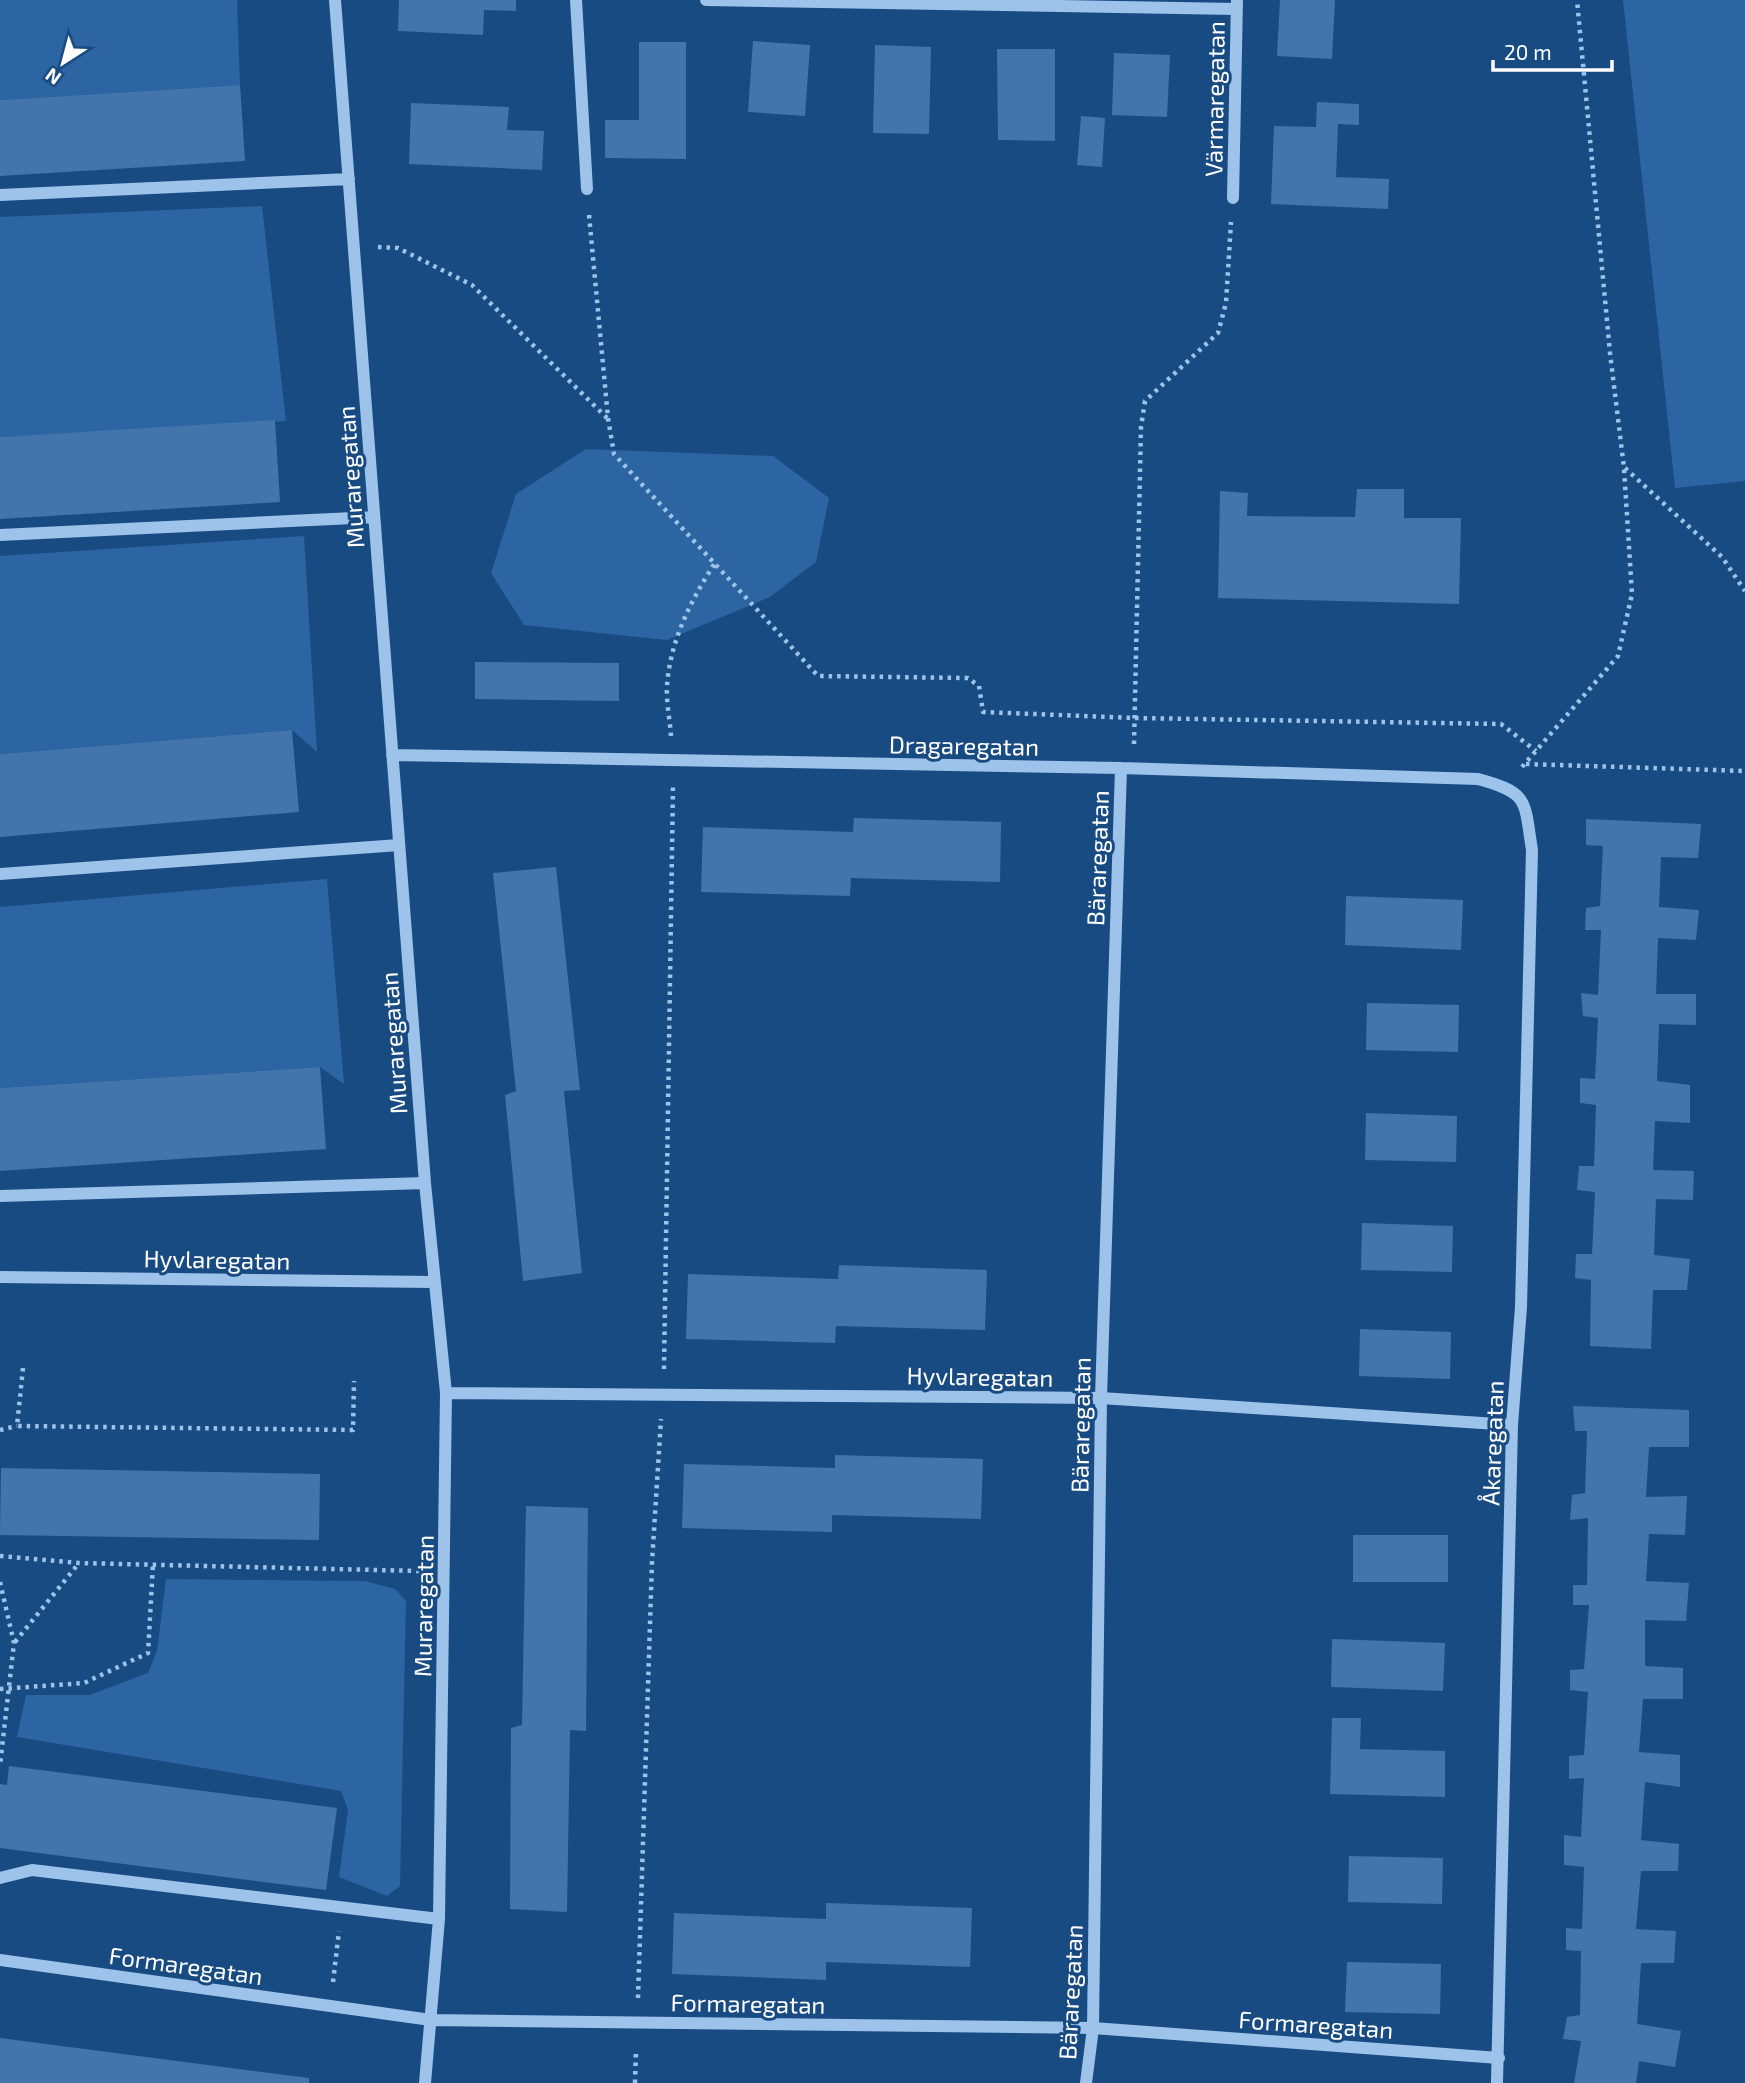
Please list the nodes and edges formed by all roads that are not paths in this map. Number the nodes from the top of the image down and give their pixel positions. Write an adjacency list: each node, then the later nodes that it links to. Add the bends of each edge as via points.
1 (335, 0): 5 (street, Muraregatan)
2 (576, 0): 6 (street)
3 (706, 0): 4 (street)
4 (1237, 4): 8 (street, Värmaregatan)
5 (349, 179): 7 (street); 9 (street, Muraregatan)
6 (587, 189)
7 (0, 195)
8 (1233, 198)
9 (374, 517): 10 (street); 11 (street, Muraregatan)
10 (0, 535)
11 (392, 755): 12 (street, Dragaregatan); 14 (street, Muraregatan)
12 (1121, 768): 13 (street, Dragaregatan, via 1478,779 1516,792); 21 (street, Bäraregatan)
13 (1525, 805): 22 (street, Åkaregatan, via 1532,850 1521,1307)
14 (399, 845): 15 (street); 16 (street, Muraregatan)
15 (0, 874)
16 (425, 1183): 17 (street); 19 (street, Muraregatan)
17 (0, 1196)
18 (0, 1277): 19 (street, Hyvlaregatan)
19 (433, 1282): 20 (street, Muraregatan)
20 (446, 1393): 21 (street, Hyvlaregatan); 24 (street, Muraregatan)
21 (1101, 1398): 22 (street, Hyvlaregatan); 27 (street, Bäraregatan)
22 (1512, 1425): 28 (street, Åkaregatan)
23 (0, 1878): 24 (street, via 33,1870)
24 (439, 1919): 26 (street, Muraregatan)
25 (0, 1960): 26 (street, Formaregatan)
26 (432, 2020): 27 (street, Formaregatan); 29 (street, Muraregatan)
27 (1093, 2028): 28 (street, Formaregatan); 30 (street, Bäraregatan)
28 (1499, 2059): 31 (street, Åkaregatan)
29 (425, 2083)
30 (1086, 2083)
31 (1497, 2083)

